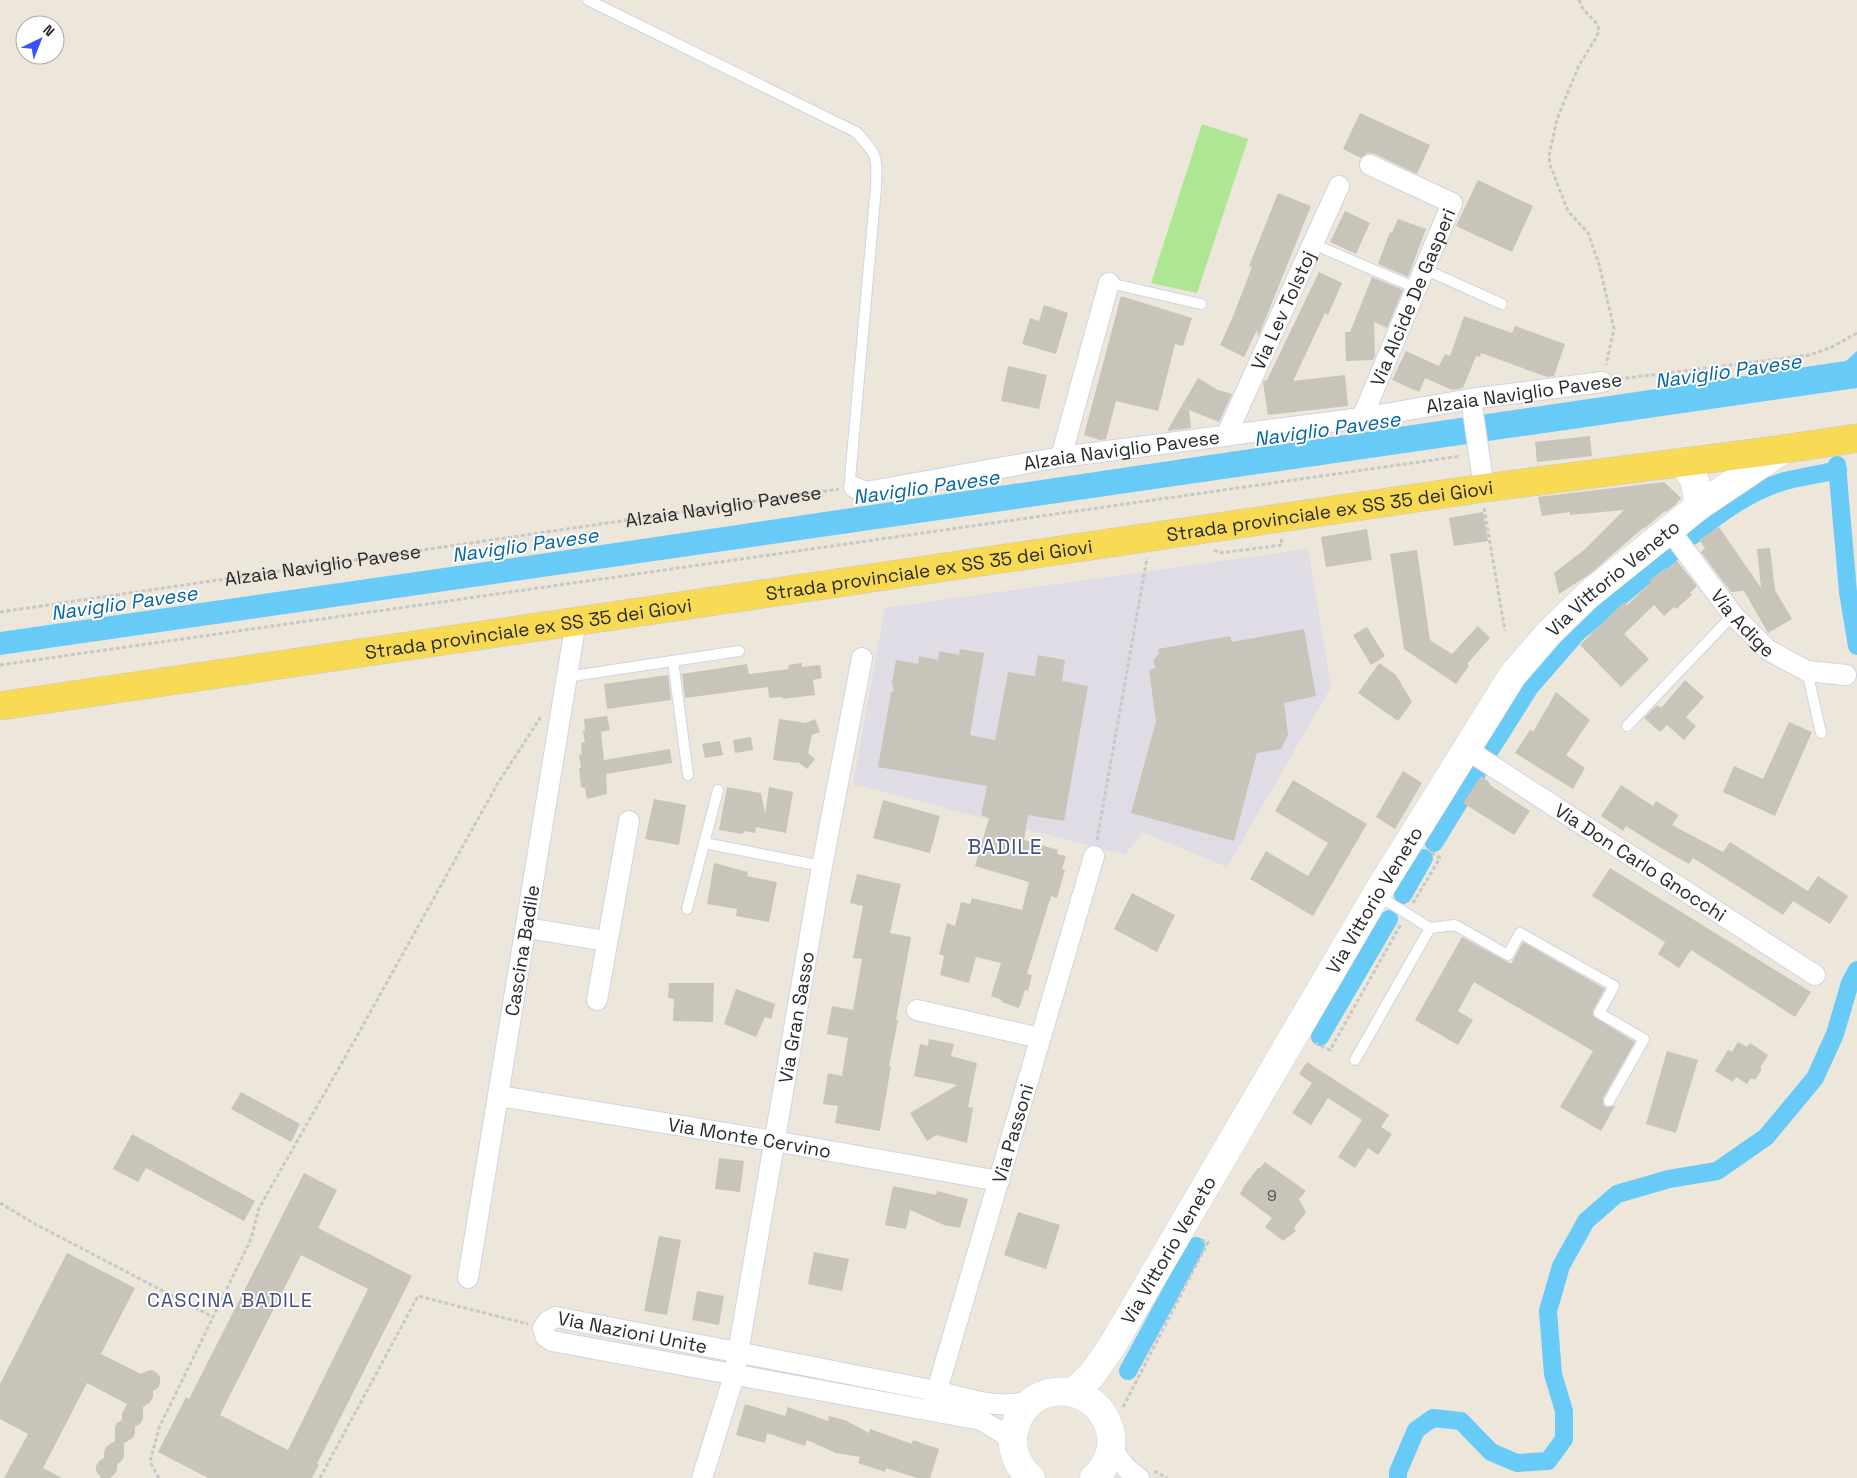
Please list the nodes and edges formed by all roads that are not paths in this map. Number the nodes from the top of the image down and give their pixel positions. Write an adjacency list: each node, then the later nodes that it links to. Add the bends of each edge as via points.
1 (588, 0): 18 (lane, via 856,132 872,150 877,160 876,187 850,479)
2 (1370, 166): 5 (street, Via Alcide De Gasperi, via 1452,203)
3 (1339, 186): 4 (street, Via Lev Tolstoj)
4 (1313, 244): 7 (lane); 13 (street, Via Lev Tolstoj)
5 (1424, 269): 7 (street, Via Alcide De Gasperi); 9 (lane)
6 (1109, 283): 8 (lane); 16 (street)
7 (1416, 288): 12 (street, Via Alcide De Gasperi)
8 (1201, 304)
9 (1502, 304)
10 (1602, 382): 11 (street, Alzaia Naviglio Pavese)
11 (1472, 405): 12 (street, Alzaia Naviglio Pavese); 19 (street, via 1479,453)
12 (1362, 418): 13 (street, Alzaia Naviglio Pavese)
13 (1226, 436): 16 (street, Alzaia Naviglio Pavese)
14 (1857, 438): 15 (main road, Strada provinciale ex SS 35 dei Giovi)
15 (1784, 449): 17 (main road, Strada provinciale ex SS 35 dei Giovi); 20 (street, Via Vittorio Veneto)
16 (1060, 457): 18 (street, Alzaia Naviglio Pavese, via 866,492)
17 (1682, 462): 19 (main road, Strada provinciale ex SS 35 dei Giovi); 20 (street, Via Vittorio Veneto, via 1695,481)
18 (854, 487)
19 (1480, 497): 23 (main road, Strada provinciale ex SS 35 dei Giovi)
20 (1699, 506): 21 (street, Via Vittorio Veneto)
21 (1669, 529): 22 (street, Via Adige); 33 (street, Via Vittorio Veneto, via 1587,596 1550,632 1512,676)
22 (1733, 615): 27 (street, Via Adige, via 1768,650); 31 (lane)
23 (576, 621): 29 (street, Cascina Badile); 30 (main road, Strada provinciale ex SS 35 dei Giovi)
24 (739, 651): 26 (lane)
25 (862, 658): 39 (street, Via Gran Sasso)
26 (673, 661): 29 (lane); 34 (lane)
27 (1807, 672): 28 (street, Via Adige); 32 (lane)
28 (1846, 675)
29 (566, 677): 42 (street, Cascina Badile)
30 (0, 706)
31 (1627, 726)
32 (1821, 733)
33 (1466, 749): 40 (street, Via Vittorio Veneto); 45 (street, Via Don Carlo Gnocchi)
34 (688, 775)
35 (718, 790): 37 (lane)
36 (629, 821): 44 (street)
37 (704, 843): 39 (lane); 41 (lane)
38 (1094, 856): 48 (street, Via Passoni)
39 (822, 866): 52 (street, Via Gran Sasso)
40 (1376, 895): 43 (lane); 55 (street, Via Vittorio Veneto)
41 (687, 909)
42 (527, 928): 44 (street); 50 (street, Cascina Badile)
43 (1430, 928): 49 (lane); 51 (lane, via 1455,925 1508,955 1520,933 1614,986 1599,1013 1644,1039)
44 (606, 941): 46 (street)
45 (1815, 975)
46 (597, 1000)
47 (917, 1010): 48 (street)
48 (1040, 1038): 53 (street, Via Passoni)
49 (1355, 1060)
50 (499, 1096): 52 (street, Via Monte Cervino); 54 (street, Cascina Badile)
51 (1609, 1101)
52 (774, 1141): 53 (street, Via Monte Cervino); 56 (street, Via Gran Sasso)
53 (999, 1181): 58 (street, Via Passoni)
54 (468, 1278)
55 (1112, 1346): 59 (street, Via Vittorio Veneto, via 1091,1376); 61 (street, Via Vittorio Veneto, via 1102,1381)
56 (738, 1351): 57 (street, Via Gran Sasso); 57 (street, Via Nazioni Unite, via 556,1317 543,1328 552,1342); 58 (street, Via Nazioni Unite)
57 (734, 1376): 62 (street, Via Nazioni Unite); 66 (street, Via Gran Sasso)
58 (936, 1391): 60 (street, Via Nazioni Unite, via 993,1404 1018,1405); 62 (street, Via Passoni)
59 (1073, 1392): 60 (street, via 1052,1392); 61 (street)
60 (1032, 1401): 63 (street, via 1014,1428)
61 (1110, 1408): 64 (street, via 1106,1419 1111,1433)
62 (931, 1411): 63 (street, Via Nazioni Unite, via 981,1420 1002,1432)
63 (1013, 1444): 67 (street, via 1016,1458)
64 (1111, 1448): 65 (street, via 1127,1469); 68 (street)
65 (1143, 1472)
66 (702, 1478)
67 (1031, 1478)
68 (1100, 1478)

